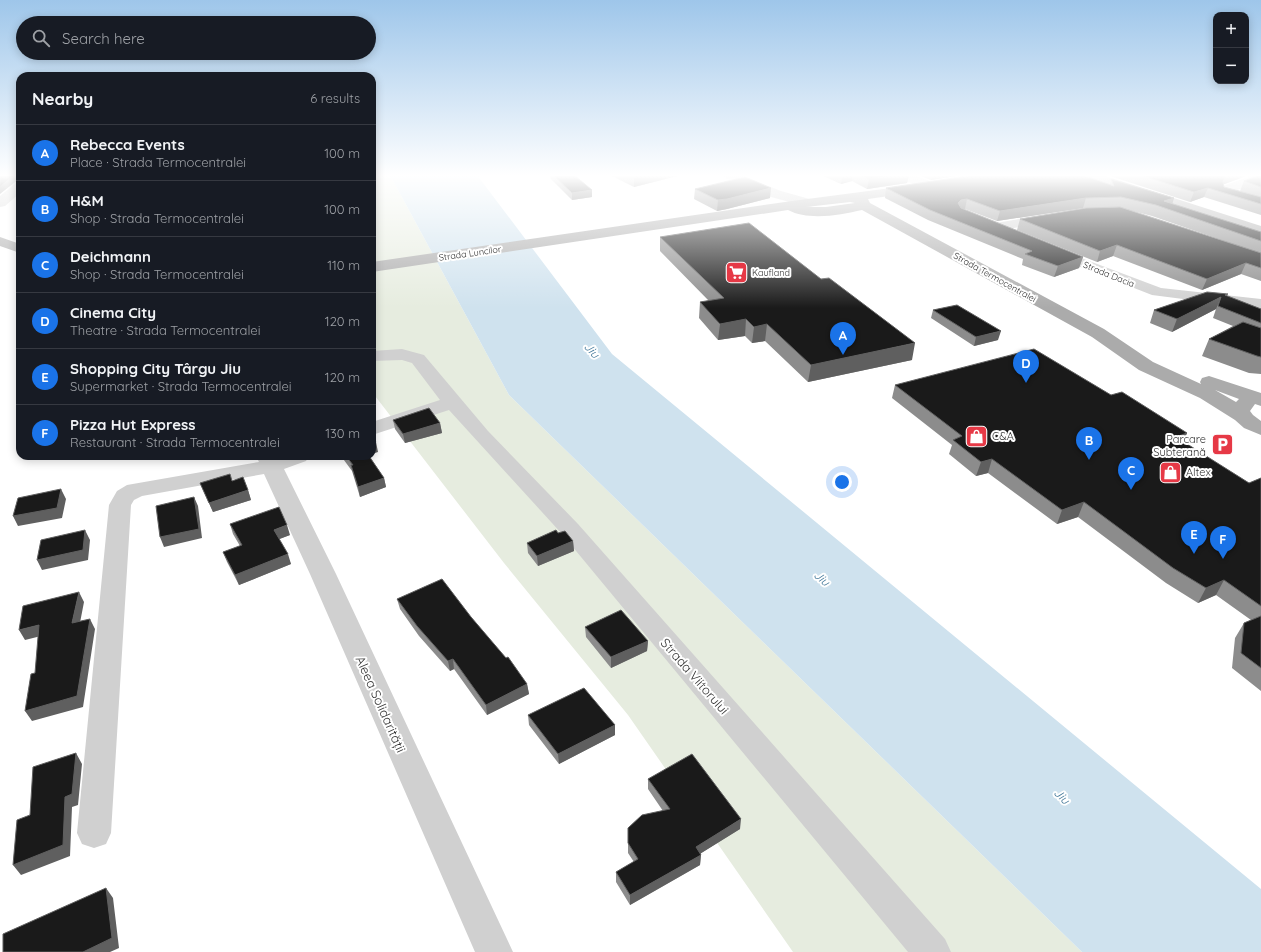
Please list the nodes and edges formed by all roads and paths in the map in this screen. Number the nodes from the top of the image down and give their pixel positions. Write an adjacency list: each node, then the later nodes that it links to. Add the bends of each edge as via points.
1 (701, 219): 6 (main road, Strada Luncilor)
2 (890, 219): 8 (main road, Strada Termocentralei)
3 (1035, 219): 7 (street, Strada Dacia, via 990,225 1158,292)
4 (1225, 219): 5 (main road)
5 (1261, 231)
6 (376, 266)
7 (1261, 304)
8 (1108, 339): 10 (main road, Strada Termocentralei, via 1200,379); 12 (main road, Strada Termocentralei, via 1121,351 1145,365 1209,395)
9 (376, 356): 11 (street, Strada Viitorului, via 399,354 418,359)
10 (1261, 401): 12 (main road, via 1246,403 1240,410)
11 (454, 404): 13 (street, via 446,404); 18 (street, Strada Viitorului, via 570,529)
12 (1241, 415): 14 (main road, Strada Termocentralei)
13 (376, 428)
14 (1261, 429)
15 (269, 461): 16 (street, via 135,490 125,496 120,505); 17 (street, Aleea Solidarității, via 323,574)
16 (94, 833)
17 (494, 952)
18 (932, 952)

